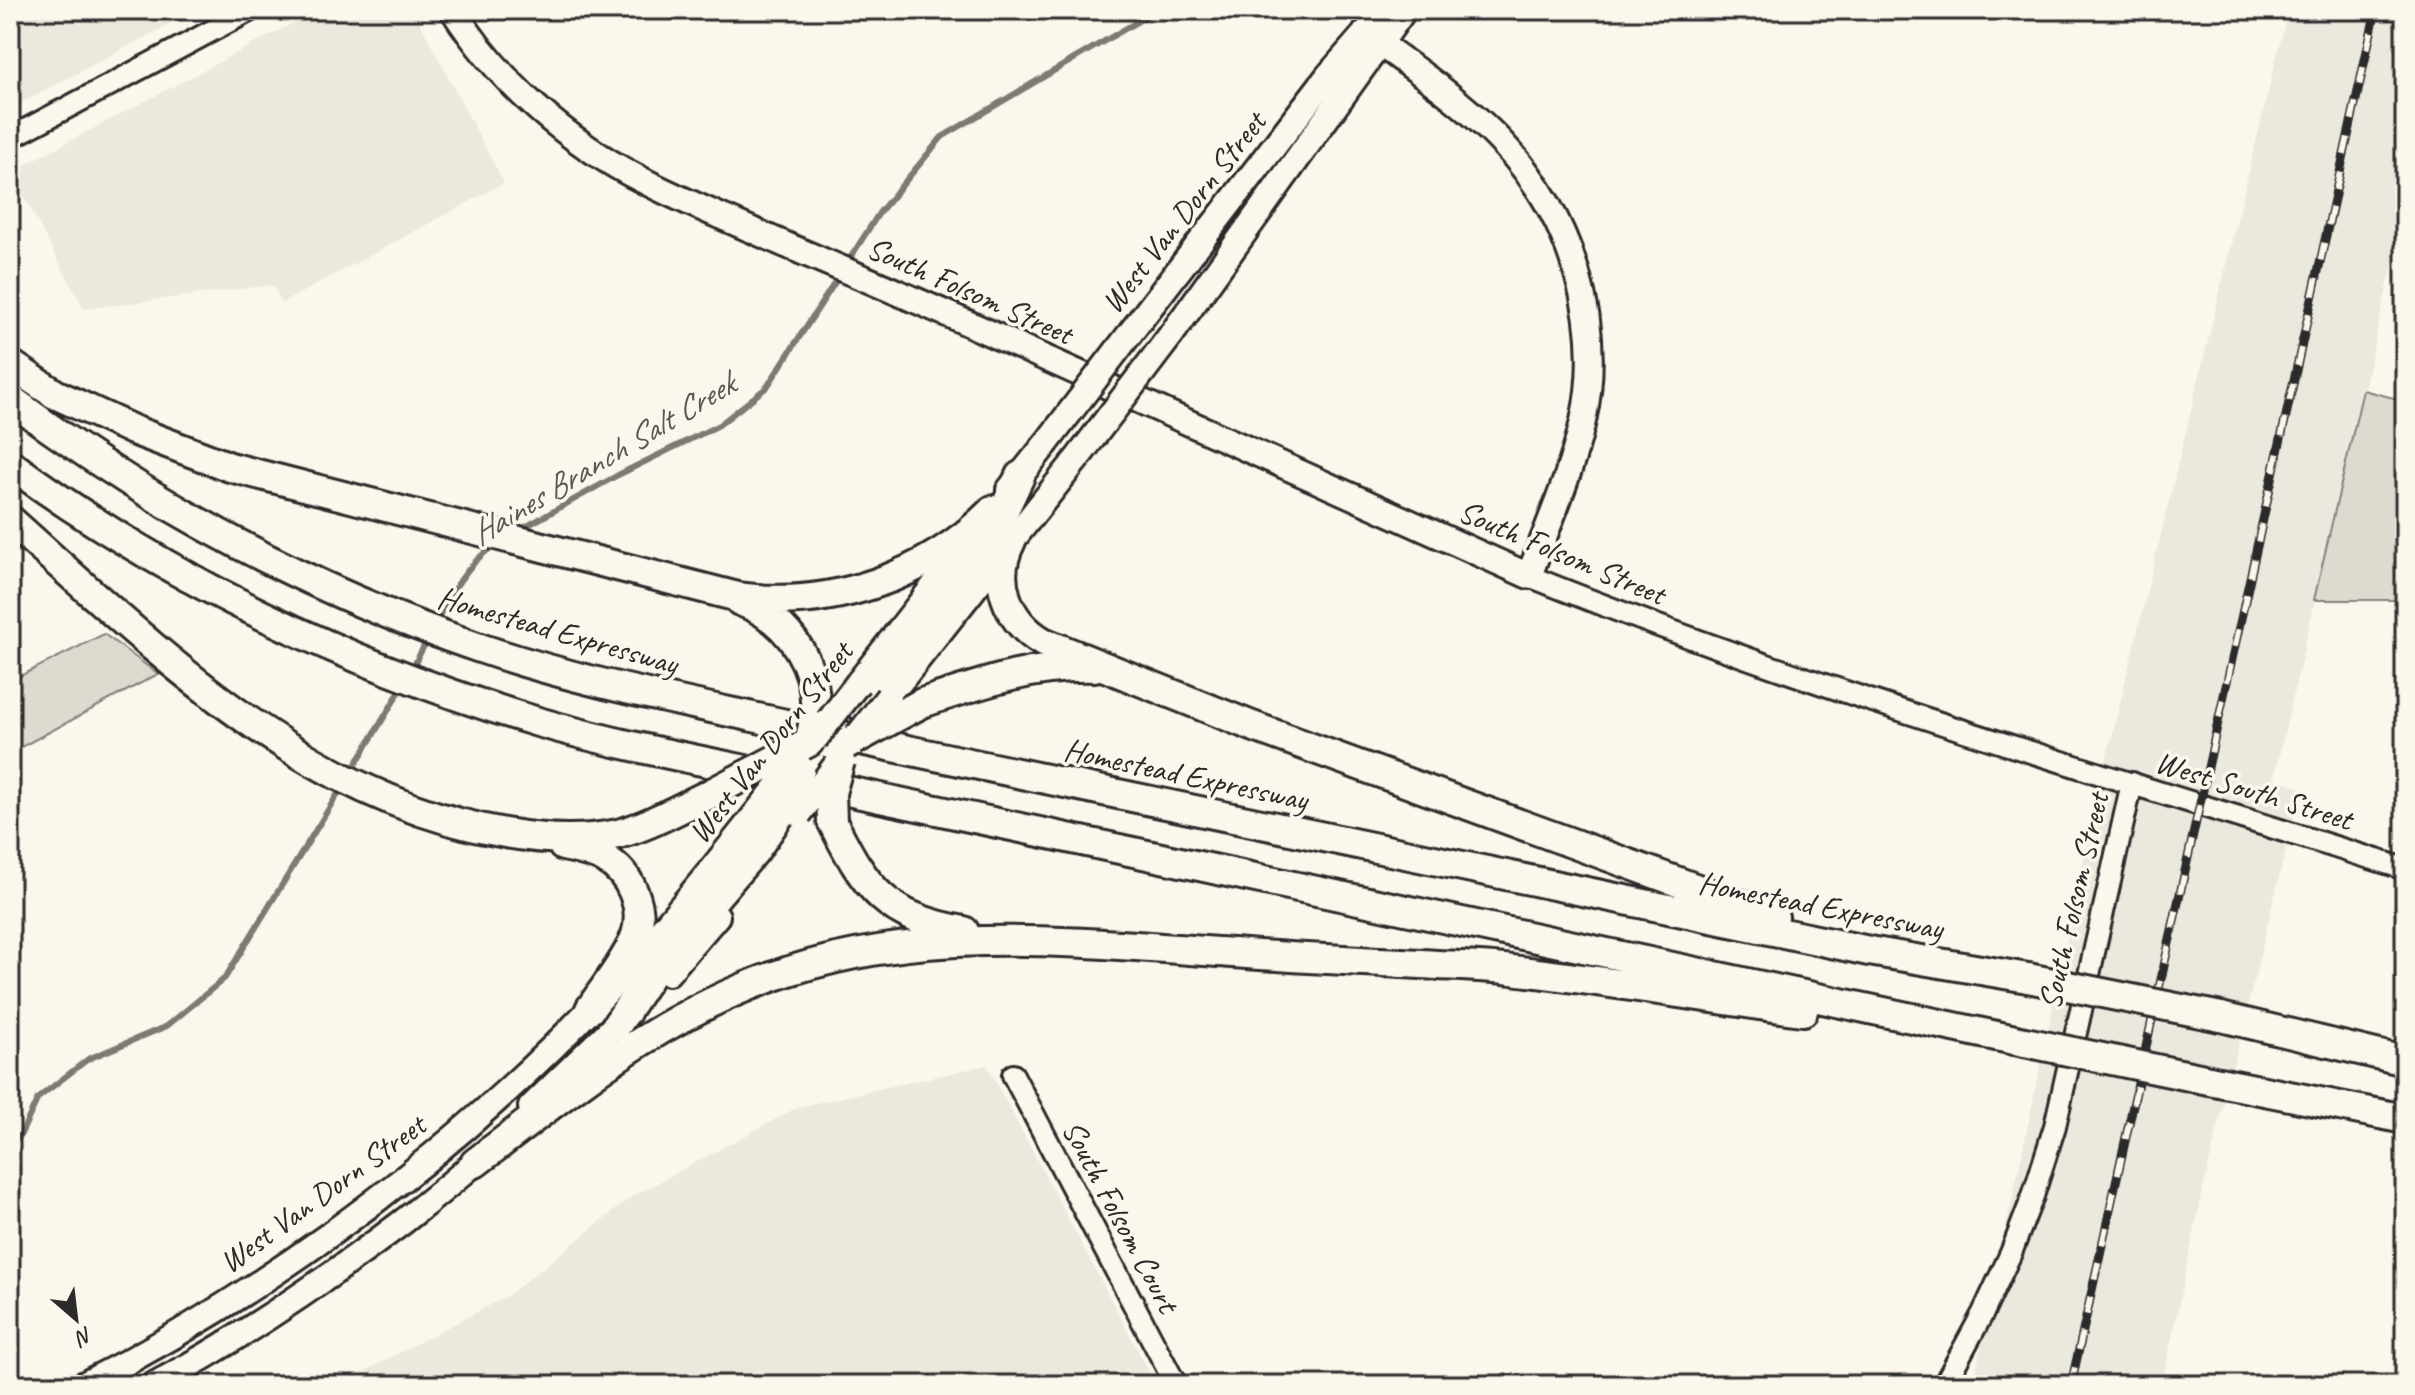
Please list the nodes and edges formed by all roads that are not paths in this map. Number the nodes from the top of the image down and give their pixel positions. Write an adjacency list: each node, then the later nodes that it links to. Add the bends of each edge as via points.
1 (251, 10): 6 (street)
2 (453, 10): 14 (main road, South Folsom Street, via 521,93 596,153 643,181)
3 (1386, 10): 5 (main road, West Van Dorn Street)
4 (1404, 10): 5 (main road, West Van Dorn Street)
5 (1372, 38): 10 (main road, West Van Dorn Street, bridge, via 1328,76); 13 (main road, West Van Dorn Street, bridge, via 1171,335); 14 (main road, via 1503,143 1549,207 1575,268 1588,339 1583,417 1575,453)
6 (10, 138)
7 (10, 364): 15 (highway, via 55,394 216,462)
8 (10, 399): 25 (highway, Homestead Expressway, via 93,458 249,549 355,600 522,661 665,698)
9 (10, 464): 28 (highway, via 187,575 330,646 476,703 614,741)
10 (1020, 476): 11 (main road, West Van Dorn Street); 17 (highway, via 996,527)
11 (993, 510): 15 (highway, via 956,543 875,584 810,598 747,598); 17 (main road, West Van Dorn Street)
12 (10, 520): 22 (highway, via 243,719 383,796 463,824)
13 (1011, 541): 16 (highway, via 1002,584 1007,604 1024,628 1043,642); 17 (main road, West Van Dorn Street)
14 (1529, 576): 20 (street, South Folsom Street, via 1766,667)
15 (713, 591): 19 (highway, bridge, via 767,613 799,649 812,674 816,715)
16 (1122, 673): 18 (highway, bridge, via 1091,667 1007,676 922,703); 25 (highway, via 1252,726)
17 (876, 694): 18 (highway); 19 (highway)
18 (847, 748): 19 (highway); 21 (main road, West Van Dorn Street, bridge); 24 (highway, bridge, via 831,793 832,821 857,870 877,894 917,919)
19 (803, 756): 21 (highway, bridge); 22 (highway, bridge, via 615,835 561,839)
20 (2132, 783): 23 (street, West South Street); 36 (street, South Folsom Street, via 2038,1182 2011,1253)
21 (781, 810): 26 (main road, West Van Dorn Street); 27 (highway, via 754,852 654,969)
22 (512, 834): 26 (highway, via 606,859 631,885 637,902 636,935)
23 (2405, 869)
24 (1012, 941): 28 (highway, via 1510,970); 32 (highway, via 884,948 745,987 651,1033)
25 (1869, 951): 29 (highway, Homestead Expressway, bridge, via 2221,1017)
26 (590, 1009): 33 (main road, West Van Dorn Street, via 487,1109 334,1230 244,1292)
27 (616, 1026): 32 (main road, West Van Dorn Street)
28 (2015, 1040): 31 (highway, bridge)
29 (2405, 1061)
30 (1013, 1075): 35 (street, South Folsom Court)
31 (2405, 1119)
32 (475, 1163): 34 (main road, West Van Dorn Street, via 338,1269)
33 (83, 1385)
34 (154, 1385)
35 (1176, 1385)
36 (1944, 1385)

